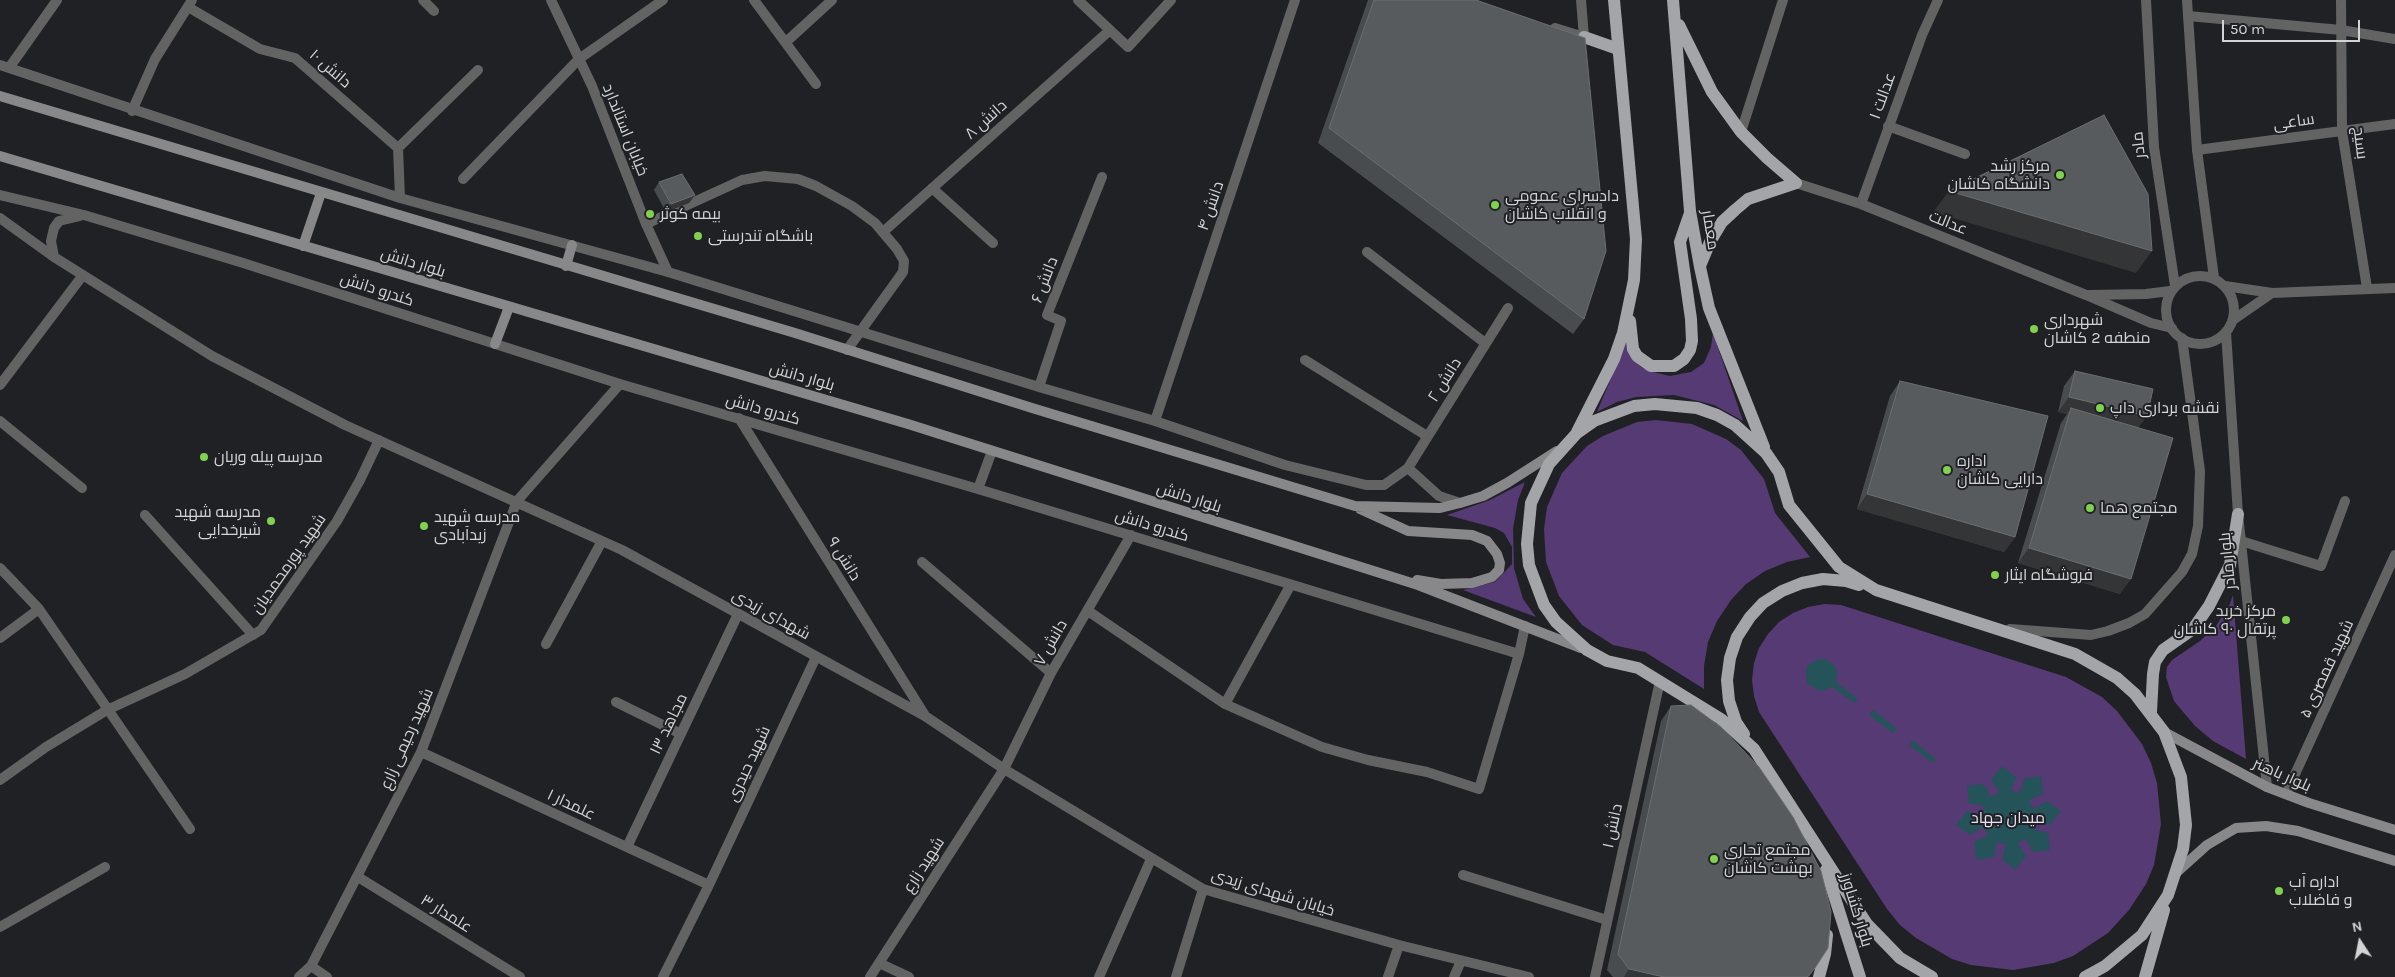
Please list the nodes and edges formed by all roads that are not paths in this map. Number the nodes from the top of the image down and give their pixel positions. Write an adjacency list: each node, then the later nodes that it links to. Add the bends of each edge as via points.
1 (58, 0): 30 (street)
2 (423, 0): 19 (street)
3 (551, 0): 29 (street, خیابان استاندارد)
4 (663, 0): 29 (street)
5 (754, 0): 27 (street)
6 (832, 0): 27 (street)
7 (1078, 0): 24 (street)
8 (1171, 0): 24 (street, via 1128,47)
9 (1295, 0): 89 (street, دانش ۴)
10 (1581, 0): 25 (street)
11 (1614, 0): 28 (main road)
12 (1673, 0): 20 (main road, معمار)
13 (1783, 0): 38 (street)
14 (1938, 0): 36 (street, عدالت ۱)
15 (2146, 0): 67 (street, مادر, via 2154,147)
16 (2187, 0): 21 (street)
17 (2341, 0): 23 (street, بسیج)
18 (190, 3): 34 (street, via 155,59); 39 (street, دانش ۱۰, via 260,49 295,58)
19 (434, 11)
20 (1674, 14): 38 (main road, via 1712,92); 51 (main road, معمار)
21 (2188, 16): 23 (street); 40 (street)
22 (1547, 26): 25 (street)
23 (2341, 30): 26 (street); 37 (street, بسیج)
24 (1109, 31): 46 (street, دانش ۸)
25 (1584, 37): 28 (main road)
26 (2395, 39)
27 (786, 42): 32 (street)
28 (1618, 49): 74 (main road, via 1636,239)
29 (579, 59): 44 (street); 54 (street, خیابان استاندارد)
30 (4, 67): 34 (street)
31 (478, 70): 39 (street)
32 (816, 84)
33 (0, 96): 47 (main road)
34 (132, 111): 49 (street)
35 (2395, 124): 37 (street, ساعی)
36 (1888, 126): 41 (street); 50 (street, عدالت ۱)
37 (2342, 131): 40 (street, ساعی); 68 (street, بسیج)
38 (1741, 132): 45 (main road)
39 (398, 148): 49 (street)
40 (2197, 150): 65 (street)
41 (1965, 154)
42 (0, 156): 58 (main road, بلوار دانش)
43 (1102, 177): 86 (street, دانش ۶, via 1047,316 1061,321)
44 (462, 179)
45 (1796, 183): 50 (street, عدالت); 62 (main road, via 1748,199 1735,210 1722,222)
46 (932, 188): 55 (street, دانش ۸); 56 (street)
47 (321, 192): 58 (main road); 61 (main road)
48 (0, 195): 52 (street, کندرو دانش)
49 (400, 198): 57 (street)
50 (1861, 204): 71 (street, عدالت)
51 (1690, 211): 62 (main road, معمار); 74 (main road, via 1680,242 1692,341 1684,359 1674,366 1661,367 1642,362 1633,349)
52 (84, 215): 60 (street, via 65,219 54,228 51,241); 81 (street, کندرو دانش)
53 (0, 218): 60 (street, شهدای زیدی)
54 (646, 224): 55 (street, via 742,180 765,176 798,179 816,186 876,222); 63 (street, خیابان استاندارد)
55 (883, 232): 77 (street, via 898,249 904,261 903,272)
56 (993, 243)
57 (572, 245): 61 (main road); 63 (street)
58 (303, 246): 72 (main road, بلوار دانش)
59 (1368, 252): 80 (street)
60 (54, 256): 64 (street, شهدای زیدی)
61 (566, 266): 82 (main road)
62 (1700, 267): 95 (main road, معمار, via 1709,308)
63 (668, 272): 77 (street)
64 (83, 275): 85 (street); 92 (street, شهدای زیدی, via 212,356)
65 (2214, 278): 66 (street); 67 (street, via 2197,275)
66 (2225, 286): 70 (street); 75 (street, via 2235,308)
67 (2173, 288): 71 (street, via 2146,294); 76 (street, via 2166,315)
68 (2367, 288): 69 (street); 70 (street)
69 (2395, 288)
70 (2272, 293): 75 (street)
71 (2086, 295): 76 (street, عدالت, via 2151,324)
72 (509, 307): 81 (main road); 94 (main road, بلوار دانش)
73 (1508, 308): 80 (street, دانش ۲)
74 (1629, 309): 90 (main road, via 1614,359)
75 (2233, 320): 78 (street)
76 (2172, 328): 79 (street)
77 (859, 332): 82 (street); 86 (street)
78 (2226, 332): 79 (street, via 2210,342 2190,342); 103 (street, بلوار مادر)
79 (2182, 338): 118 (street, بلوار مادر, via 2200,471 2198,526 2192,554 2182,572 2145,614 2108,631 2091,635)
80 (1485, 343): 91 (street, دانش ۲)
81 (495, 344): 84 (street, کندرو دانش)
82 (847, 350): 102 (main road)
83 (1306, 360): 91 (street)
84 (620, 384): 87 (street, کندرو دانش); 100 (street)
85 (0, 385)
86 (1039, 387): 89 (street)
87 (738, 418): 98 (street, کندرو دانش); 131 (street, دانش ۹)
88 (0, 421): 97 (street)
89 (1155, 421): 96 (street, via 1285,465 1366,485 1376,486 1392,481)
90 (1577, 433): 93 (main road); 95 (main road, via 1607,415 1634,406 1676,404 1717,415 1746,434)
91 (1427, 436): 96 (street, دانش ۲)
92 (379, 440): 100 (street, شهدای زیدی); 119 (street, شهید پورمحمدیان, via 337,521 261,630)
93 (1562, 448): 101 (main road, via 1507,483); 122 (main road, via 1549,464 1534,496 1527,528 1529,565 1544,605 1566,632)
94 (992, 451): 98 (street); 111 (main road, بلوار دانش)
95 (1766, 454): 113 (main road, via 1779,472 1789,505 1839,567)
96 (1408, 468): 101 (street, via 1440,496)
97 (82, 488)
98 (978, 489): 105 (street, کندرو دانش)
99 (2345, 500): 107 (street, via 2320,566)
100 (517, 501): 106 (street, شهدای زیدی); 135 (street, شهید رحیمی زارع)
101 (1460, 503): 102 (main road, via 1440,508)
102 (1355, 506): 111 (main road, via 1408,531 1472,535 1487,541 1500,563 1499,570 1492,577 1472,583 1441,584)
103 (2238, 514): 107 (street, بلوار مادر); 130 (main road, via 2230,565 2209,606 2193,629 2163,650 2156,662 2152,674)
104 (145, 515): 119 (street)
105 (1131, 536): 112 (street, کندرو دانش); 115 (street, دانش ۷)
106 (602, 541): 116 (street, شهدای زیدی); 121 (street)
107 (2241, 541): 138 (street, بلوار مادر)
108 (2395, 555): 139 (street, شهید قمصری ۵)
109 (922, 562): 125 (street)
110 (0, 568): 114 (street)
111 (1388, 576): 117 (main road, بلوار دانش)
112 (1290, 586): 123 (street, کندرو دانش); 128 (street)
113 (1876, 590): 118 (main road); 134 (main road, via 1846,581 1824,579 1802,583 1782,591 1750,617 1737,637 1727,680 1736,722)
114 (39, 609): 120 (street); 129 (street)
115 (1088, 611): 125 (street, دانش ۷); 128 (street)
116 (738, 614): 124 (street, شهدای زیدی); 133 (street, مجاهد ۱۳)
117 (1525, 626): 122 (main road, بلوار دانش); 123 (street)
118 (1995, 628): 130 (main road, via 2097,664 2129,688)
119 (253, 635): 129 (street, شهید پورمحمدیان, via 185,674)
120 (0, 638)
121 (546, 644)
122 (1588, 650): 126 (main road, via 1607,661 1638,668)
123 (1518, 654): 128 (street, via 1479,789 1427,772 1368,760 1322,746)
124 (816, 656): 131 (street, شهدای زیدی); 150 (street, شهید حیدری)
125 (1051, 673): 136 (street, دانش ۷)
126 (1660, 681): 134 (main road, via 1720,719); 153 (street, دانش ۱)
127 (616, 702): 133 (street)
128 (1225, 704)
129 (107, 710): 137 (street, شهید پورمحمدیان); 140 (street)
130 (2151, 712): 132 (main road)
131 (925, 716): 136 (street, شهدای زیدی)
132 (2164, 732): 138 (main road, بلوار باهنر); 147 (main road, via 2174,754 2184,794 2186,825)
133 (681, 734): 142 (street, مجاهد ۱۳)
134 (1754, 749): 143 (main road)
135 (421, 752): 142 (street, علمدار ۱); 149 (street, شهید رحیمی زارع)
136 (1004, 769): 144 (street, خیابان شهدای زیدی); 157 (street, شهید زارع)
137 (0, 780)
138 (2267, 787): 139 (main road, بلوار باهنر)
139 (2286, 794): 141 (main road, بلوار باهنر)
140 (190, 828)
141 (2395, 830)
142 (627, 847): 150 (street, علمدار ۱)
143 (1821, 853): 172 (main road, via 1826,914 1825,954); 173 (main road, بلوار کشاورز); 174 (main road, via 1882,942 1900,958)
144 (1151, 859): 151 (street, خیابان شهدای زیدی); 166 (street)
145 (2395, 861): 147 (main road, via 2298,832 2266,826 2236,828 2207,845)
146 (105, 867): 154 (street)
147 (2177, 872): 152 (main road)
148 (1463, 875): 153 (street)
149 (358, 877): 158 (street, شهید رحیمی زارع); 162 (street, علمدار ۳)
150 (709, 885): 163 (street, شهید حیدری)
151 (1203, 889): 155 (street, خیابان شهدای زیدی); 167 (street)
152 (2168, 895): 159 (main road); 175 (main road, via 2142,935 2105,966)
153 (1608, 920): 171 (street, دانش ۱)
154 (0, 927)
155 (1399, 946): 156 (street, خیابان شهدای زیدی); 168 (street)
156 (1461, 961): 169 (street); 170 (street, خیابان شهدای زیدی)
157 (879, 963): 164 (street, شهید زارع); 165 (street)
158 (311, 966): 160 (street, شهید رحیمی زارع); 161 (street)
159 (2146, 975)
160 (299, 977)
161 (327, 977)
162 (518, 977)
163 (663, 977)
164 (870, 977)
165 (910, 977)
166 (1099, 977)
167 (1176, 977)
168 (1388, 977)
169 (1454, 977)
170 (1529, 977)
171 (1595, 977)
172 (1819, 977)
173 (1860, 977)
174 (1932, 977)
175 (2085, 977)

